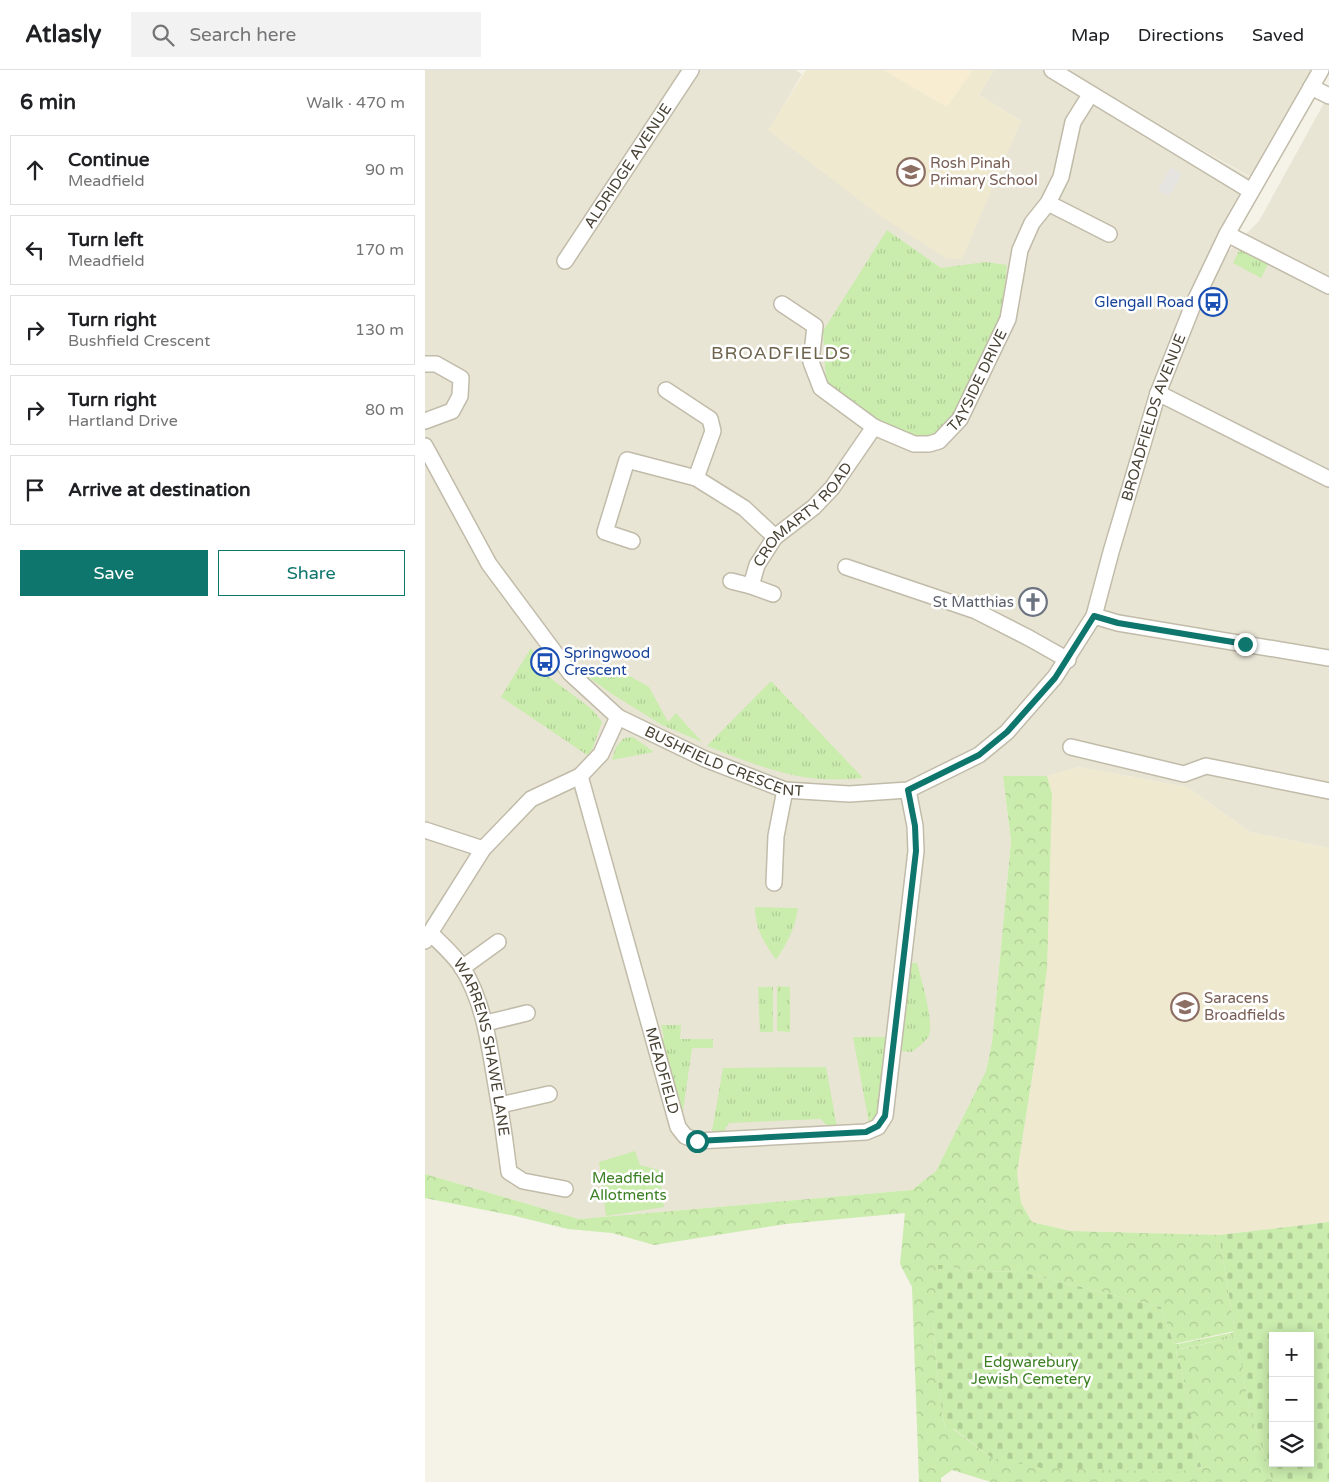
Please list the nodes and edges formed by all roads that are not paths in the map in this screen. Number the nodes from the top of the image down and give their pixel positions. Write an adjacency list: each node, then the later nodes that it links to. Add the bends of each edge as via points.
1 (691, 70): 11 (street, ALDRIDGE AVENUE)
2 (1051, 70): 5 (street)
3 (1321, 70): 4 (street, BROADFIELDS AVENUE)
4 (1311, 87): 6 (street); 7 (street, BROADFIELDS AVENUE)
5 (1090, 95): 7 (street); 8 (street, TAYSIDE DRIVE, via 1073,122 1061,177)
6 (1329, 96)
7 (1251, 191): 10 (street, BROADFIELDS AVENUE)
8 (1048, 203): 9 (street); 18 (street, TAYSIDE DRIVE, via 1032,223 1020,250 1008,319 960,419 939,441 929,444 914,444)
9 (1109, 234)
10 (1227, 234): 12 (street); 16 (street, BROADFIELDS AVENUE, via 1193,305)
11 (565, 261)
12 (1329, 286)
13 (782, 304): 18 (street, TAYSIDE DRIVE, via 815,326 811,362 821,388)
14 (425, 364): 17 (street, via 436,364 461,378 461,396 452,411)
15 (666, 390): 20 (street, via 710,419 713,431)
16 (1159, 394): 21 (street); 28 (street, BROADFIELDS AVENUE)
17 (425, 421)
18 (875, 426): 22 (street, CROMARTY ROAD, via 815,507)
19 (425, 446): 31 (street, BUSHFIELD CRESCENT, via 489,564 570,673)
20 (696, 478): 22 (street, via 743,508); 23 (street, via 627,460 605,532)
21 (1329, 479)
22 (775, 537): 26 (street, CROMARTY ROAD, via 757,565)
23 (632, 541)
24 (846, 567): 30 (street, via 976,612)
25 (731, 581): 26 (street)
26 (751, 586): 27 (street, CROMARTY ROAD)
27 (773, 594)
28 (1094, 616): 29 (street, via 1118,623); 30 (street, BUSHFIELD CRESCENT)
29 (1329, 658)
30 (1068, 660): 35 (street, BUSHFIELD CRESCENT, via 1013,725 979,755)
31 (618, 717): 33 (street, via 601,754); 34 (street, BUSHFIELD CRESCENT, via 705,759)
32 (1071, 747): 36 (street, via 1184,774 1206,766)
33 (580, 776): 35 (street, MEADFIELD, via 678,1127 685,1136 697,1141 866,1132 878,1126 885,1116 916,851); 38 (street, via 531,799)
34 (785, 790): 35 (street, BUSHFIELD CRESCENT, via 849,794); 39 (street, via 776,836)
35 (908, 790)
36 (1329, 791)
37 (425, 830): 38 (street)
38 (483, 849): 40 (street)
39 (774, 883)
40 (428, 937): 42 (street, WARRENS SHAWE LANE, via 449,951)
41 (498, 942): 42 (street)
42 (462, 968): 44 (street, WARRENS SHAWE LANE)
43 (527, 1014): 44 (street)
44 (485, 1023): 46 (street, WARRENS SHAWE LANE)
45 (549, 1094): 46 (street)
46 (500, 1105): 47 (street, WARRENS SHAWE LANE, via 509,1172 523,1181)
47 (565, 1189)

